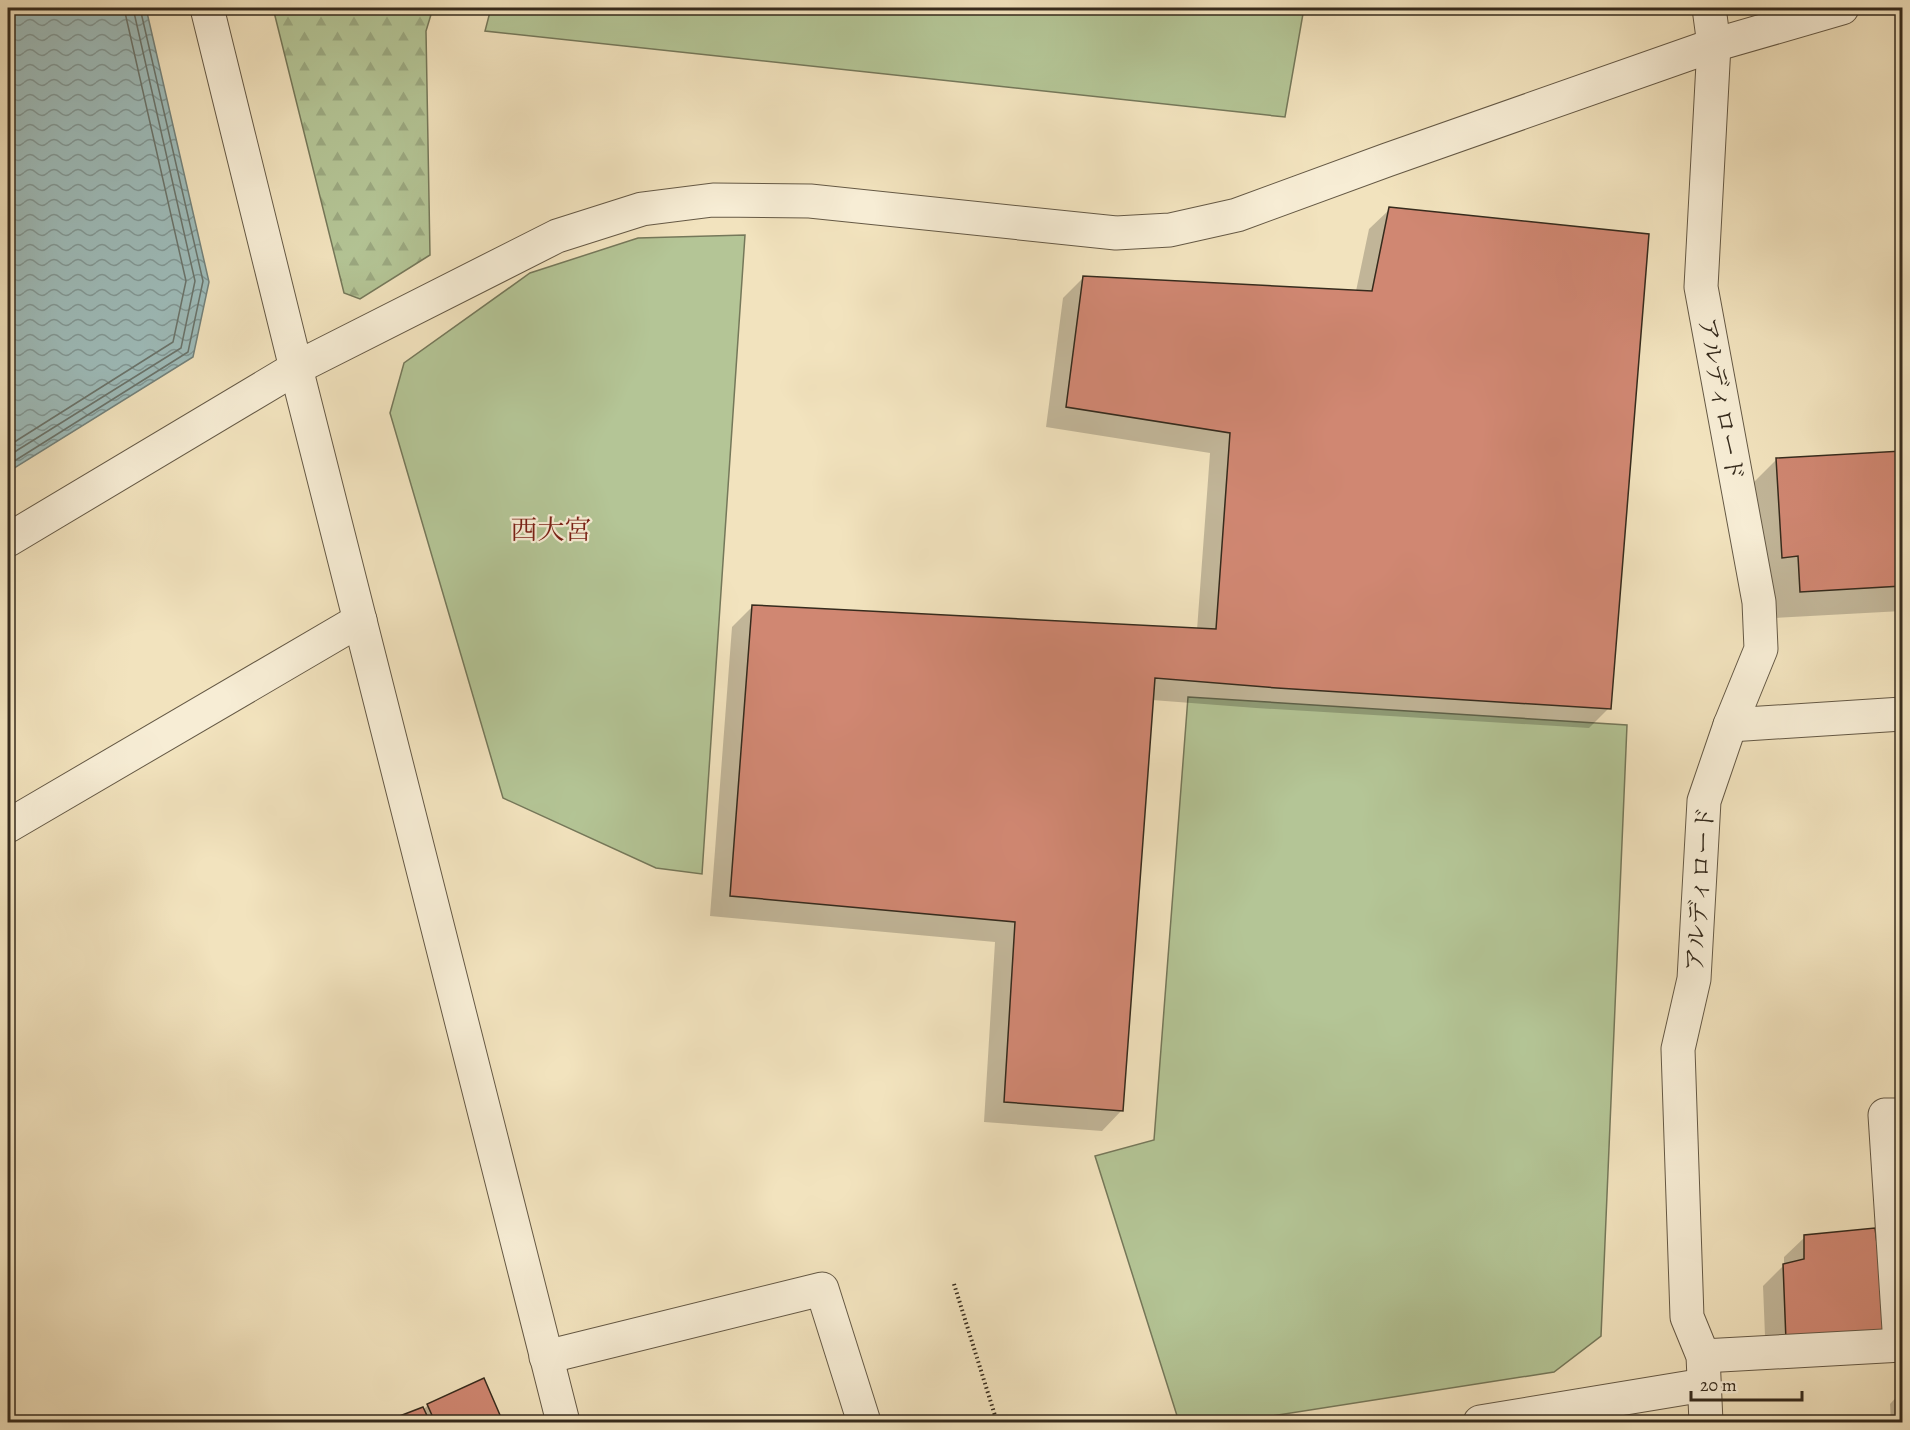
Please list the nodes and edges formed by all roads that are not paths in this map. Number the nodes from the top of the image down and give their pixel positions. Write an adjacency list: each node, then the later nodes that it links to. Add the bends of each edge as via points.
1 (207, 8): 5 (street)
2 (1709, 8): 4 (street, アルディロード)
3 (1842, 8): 4 (street)
4 (1714, 45): 5 (street, via 1237,215 1170,230 1116,233 810,201 713,200 642,209 557,236); 9 (street, アルディロード, via 1701,287 1759,602 1761,649)
5 (296, 368): 6 (street); 7 (street)
6 (8, 540)
7 (360, 620): 10 (street); 13 (street)
8 (1902, 714): 9 (street)
9 (1730, 725): 14 (street, アルディロード, via 1704,801 1694,979 1678,1049 1687,1317)
10 (8, 826)
11 (1902, 1115): 12 (street, via 1885,1115)
12 (1901, 1345): 14 (street)
13 (546, 1357): 15 (street); 16 (street, via 822,1289)
14 (1704, 1370): 17 (street); 18 (street, アルディロード)
15 (563, 1422)
16 (864, 1422)
17 (1480, 1422)
18 (1706, 1422)

